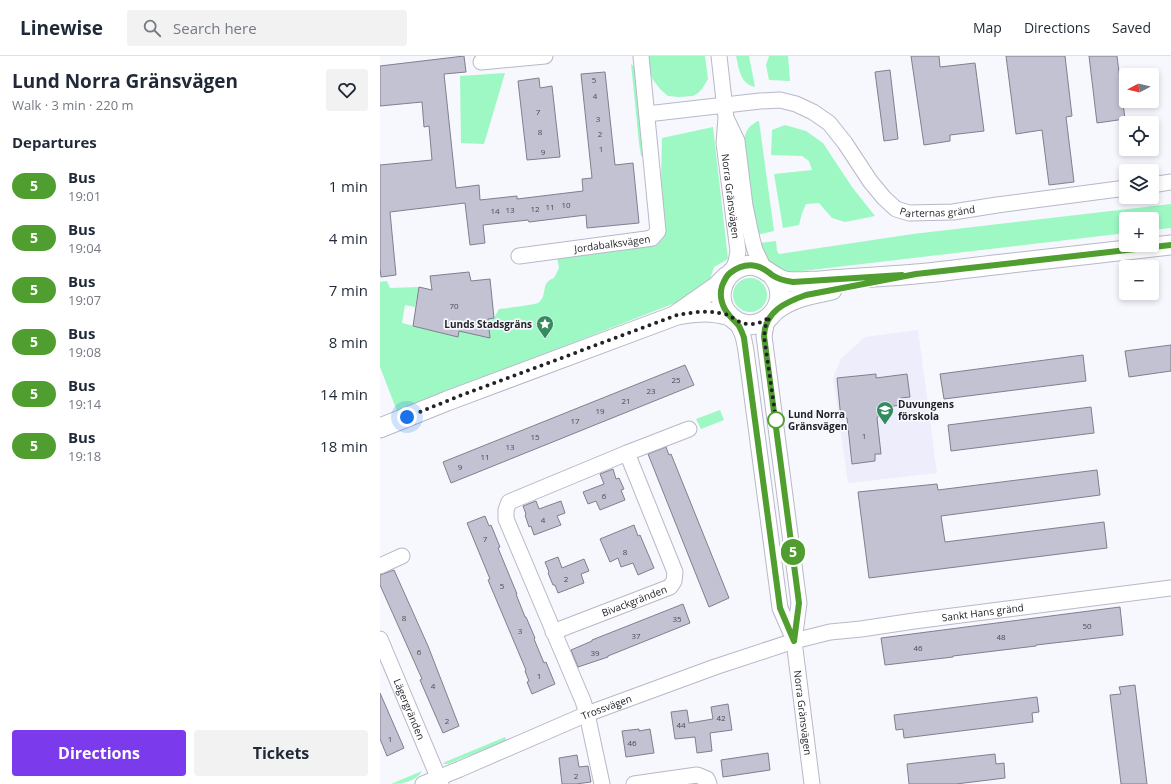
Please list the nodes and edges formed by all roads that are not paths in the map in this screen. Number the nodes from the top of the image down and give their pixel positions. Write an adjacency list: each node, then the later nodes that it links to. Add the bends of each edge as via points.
1 (545, 56): 4 (street)
2 (641, 56): 6 (street, Jordabalksvägen)
3 (719, 56): 5 (street, Norra Gränsvägen)
4 (481, 62)
5 (726, 112): 6 (street); 9 (street, Parternas gränd, via 760,101 780,100 813,112 829,124 841,138 884,198 896,209 909,213 953,212); 12 (street, Norra Gränsvägen, via 737,141 745,206 755,250); 13 (street, Norra Gränsvägen, via 724,143 738,251 736,262)
6 (647, 114): 11 (street, Jordabalksvägen, via 658,221 658,231 652,238)
7 (1171, 182): 8 (street)
8 (1159, 184)
9 (1119, 189)
10 (1171, 245): 14 (main road)
11 (519, 256)
12 (768, 272): 13 (main road, via 754,266 746,266); 14 (main road, via 784,281 793,282); 15 (main road, via 777,282 780,292)
13 (729, 274): 16 (main road); 17 (main road, via 722,288 721,298)
14 (916, 274): 15 (main road, via 806,295 791,300)
15 (773, 313): 17 (main road, via 761,322 751,324); 26 (street, Norra Gränsvägen, via 766,324 764,336 799,603)
16 (677, 315): 17 (main road, via 716,312); 18 (main road)
17 (731, 317): 26 (street, Norra Gränsvägen, via 742,331 746,351 780,608)
18 (380, 428)
19 (689, 429): 20 (street)
20 (627, 453): 24 (street, via 509,502 506,519); 24 (street, Bivackgränden, via 675,572 674,581 670,588)
21 (402, 556): 22 (street)
22 (380, 566)
23 (1171, 588): 26 (street, Sankt Hans gränd, via 830,632)
24 (553, 632): 27 (street)
25 (380, 639): 28 (street, Lägergränden)
26 (794, 641): 27 (street, Trossvägen); 33 (street, Norra Gränsvägen)
27 (587, 714): 28 (street, Trossvägen); 30 (street)
28 (440, 781): 29 (street, Trossvägen)
29 (423, 784)
30 (602, 784)
31 (634, 784): 32 (street, via 697,774 707,779)
32 (709, 784)
33 (812, 784)

